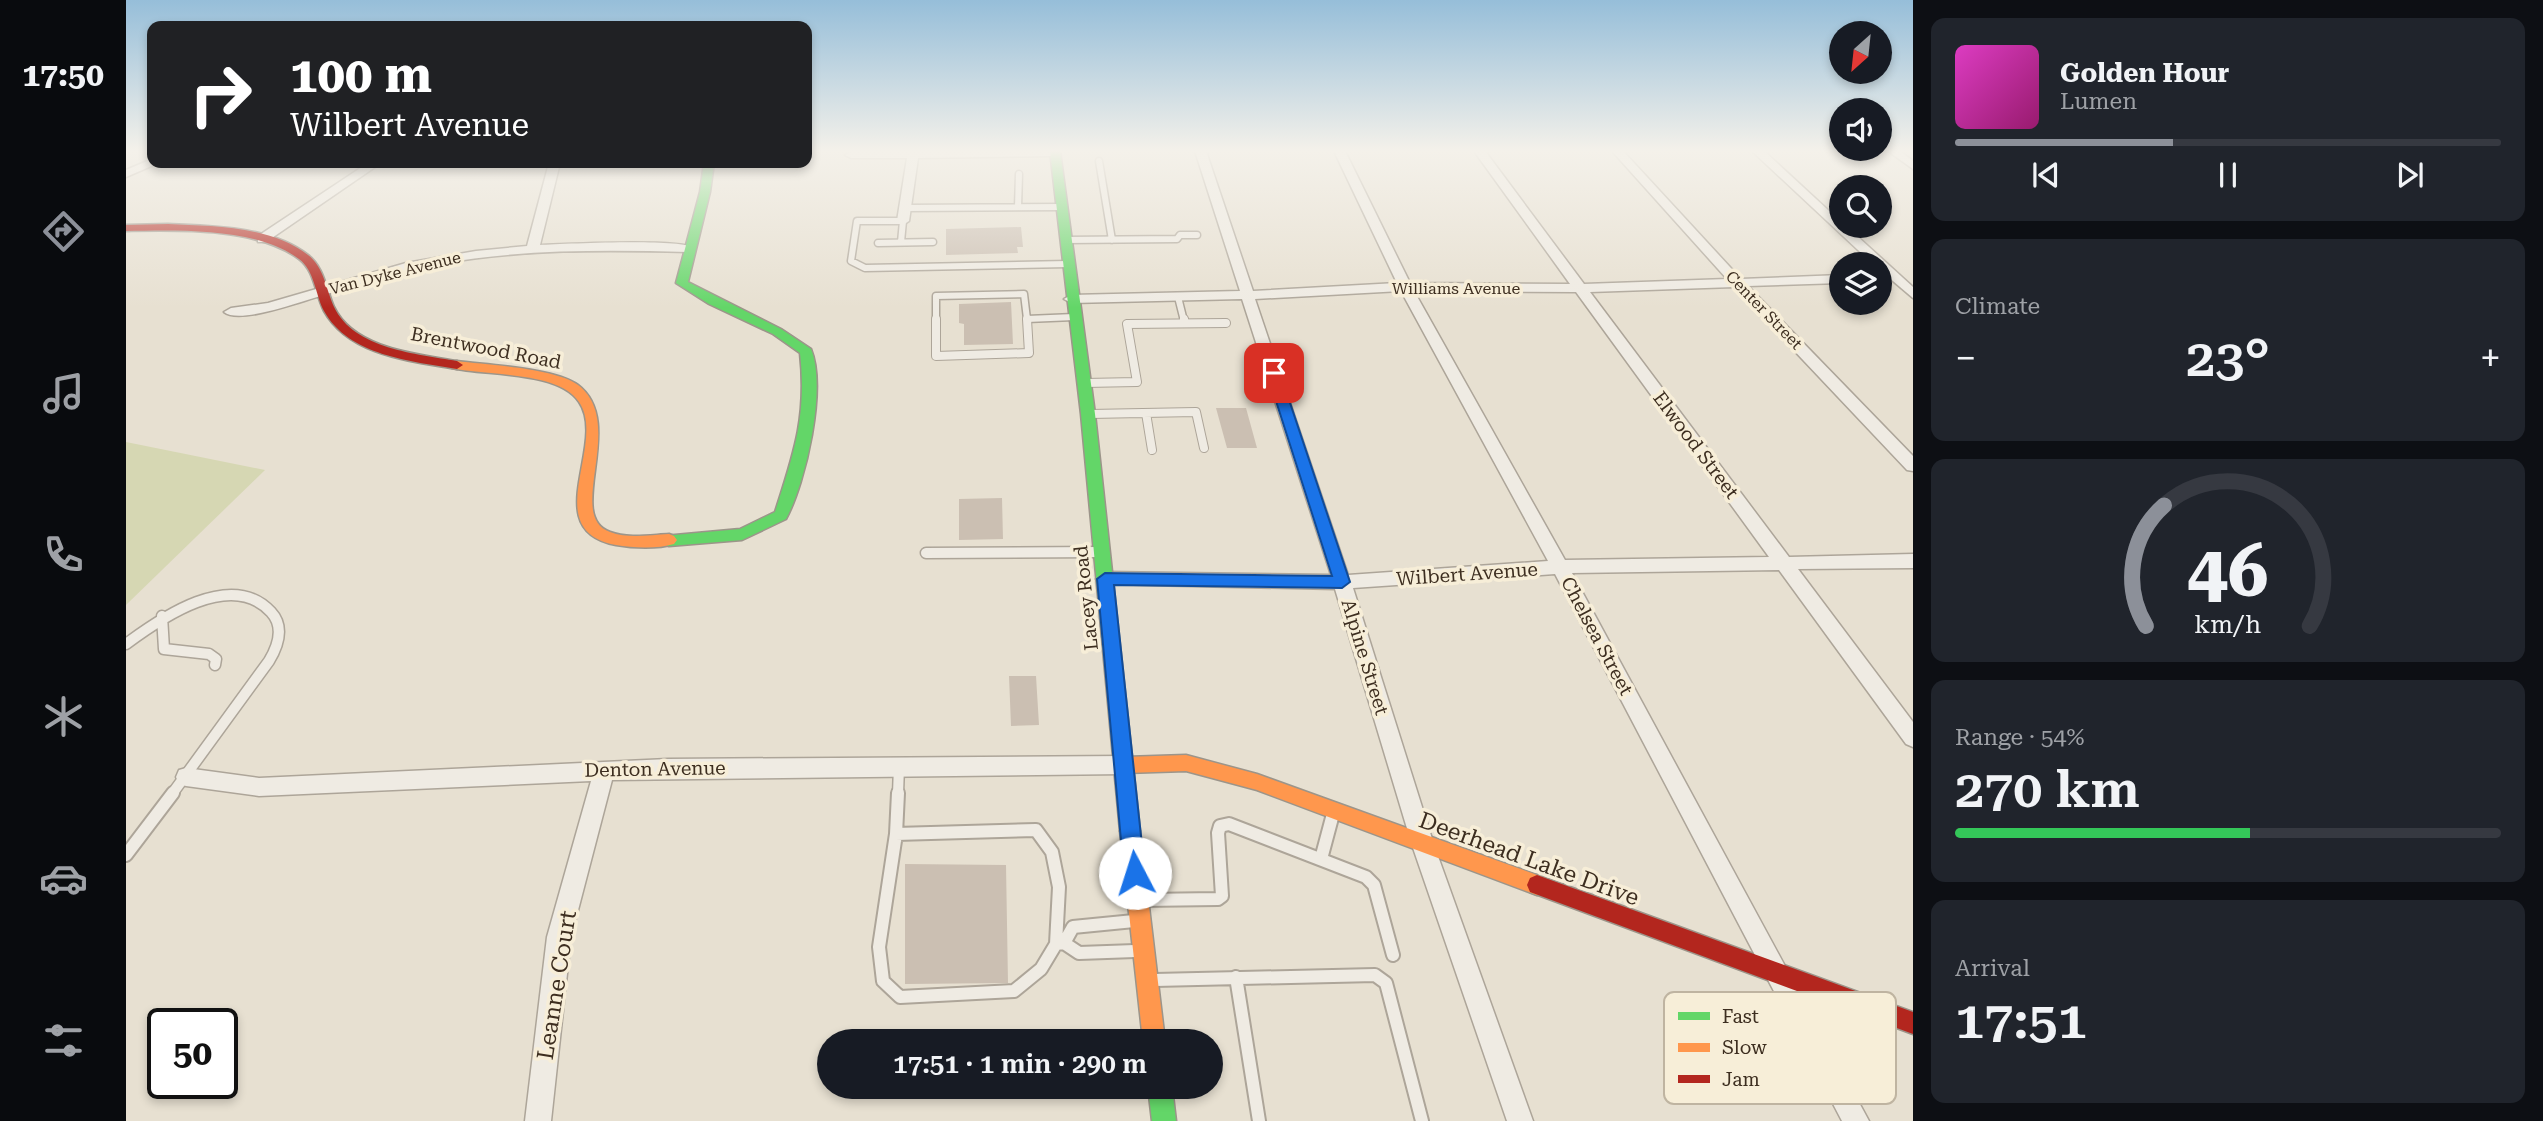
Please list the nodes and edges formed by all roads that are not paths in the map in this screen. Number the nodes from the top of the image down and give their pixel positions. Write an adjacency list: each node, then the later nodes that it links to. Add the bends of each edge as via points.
1 (315, 203): 18 (street)
2 (544, 203): 24 (street)
3 (702, 203): 25 (street, Brentwood Road)
4 (906, 203): 15 (street)
5 (1018, 203): 13 (lane)
6 (1062, 203): 14 (street, Lacey Road)
7 (1106, 203): 20 (lane)
8 (1217, 203): 35 (street, Alpine Street)
9 (1364, 203): 31 (street, Chelsea Street)
10 (1518, 203): 32 (street, Elwood Street)
11 (1665, 203): 30 (street, Center Street)
12 (1813, 203): 27 (street)
13 (1018, 207): 14 (lane); 15 (lane)
14 (1062, 207): 19 (street, Lacey Road)
15 (904, 214): 21 (lane); 26 (lane, via 887,221 857,221 851,261 865,268)
16 (126, 228): 18 (street, Brentwood Road, via 178,227)
17 (1197, 235): 20 (lane)
18 (262, 239): 33 (street, Brentwood Road, via 305,257)
19 (1066, 240): 20 (lane); 26 (street, Lacey Road)
20 (1112, 240)
21 (901, 242): 22 (lane); 23 (lane)
22 (933, 242)
23 (878, 243)
24 (533, 248): 25 (street, Van Dyke Avenue); 33 (street, Van Dyke Avenue, via 446,259)
25 (688, 248): 33 (street, Brentwood Road, via 682,283 687,289 774,328 806,352 810,386 804,446 781,515 745,534 642,539 596,533 586,518 587,466 594,436 589,405 573,388 362,341 341,328)
26 (1068, 264): 37 (street, Lacey Road)
27 (1894, 278): 28 (street); 34 (street)
28 (1913, 278)
29 (1829, 279): 30 (street, Williams Avenue)
30 (1736, 281): 32 (street, Williams Avenue); 48 (street, Center Street)
31 (1405, 287): 32 (street, Williams Avenue); 35 (street, Williams Avenue); 53 (street, Chelsea Street)
32 (1580, 288): 52 (street, Elwood Street)
33 (324, 290): 38 (street, Van Dyke Avenue, via 258,310)
34 (1913, 293)
35 (1248, 295): 36 (street, Williams Avenue); 55 (street, Alpine Street)
36 (1178, 297): 37 (street, Williams Avenue); 41 (lane)
37 (1072, 299): 39 (street, Lacey Road)
38 (231, 312)
39 (1074, 317): 40 (lane); 43 (street, Lacey Road)
40 (1027, 319): 40 (lane, via 1024,294 936,296 936,356 1029,353)
41 (1185, 323): 42 (lane); 43 (lane, via 1127,324 1137,382)
42 (1226, 323)
43 (1083, 383): 45 (street, Lacey Road)
44 (1146, 413): 45 (lane); 46 (lane, via 1196,412); 47 (lane)
45 (1088, 414): 49 (street, Lacey Road)
46 (1204, 448)
47 (1153, 450)
48 (1913, 466)
49 (1103, 552): 50 (lane); 54 (street, Lacey Road)
50 (926, 553)
51 (1913, 561): 52 (street, Wilbert Avenue)
52 (1784, 563): 53 (street, Wilbert Avenue); 59 (street, Elwood Street)
53 (1560, 568): 55 (street, Wilbert Avenue); 74 (street, Chelsea Street)
54 (1105, 579): 55 (street, Wilbert Avenue); 60 (street, Lacey Road)
55 (1342, 582): 66 (street, Alpine Street)
56 (162, 617): 57 (lane); 58 (lane, via 163,649 209,654 216,659); 63 (lane, via 190,604 242,596 261,604 280,624 273,653)
57 (126, 644)
58 (215, 665)
59 (1913, 738)
60 (1125, 765): 61 (street, Denton Avenue); 64 (street, Deerhead Lake Drive, via 1186,763 1257,782); 69 (street, Lacey Road)
61 (899, 766): 62 (street, Denton Avenue); 65 (lane)
62 (604, 770): 63 (street, Denton Avenue, via 259,787); 84 (street, Leanne Court, via 559,937)
63 (186, 777): 67 (lane)
64 (1334, 811): 66 (street, Deerhead Lake Drive); 68 (lane)
65 (895, 834): 71 (lane, via 1036,830 1052,852 1059,887); 71 (lane, via 879,947 883,981 900,997 1014,991 1041,969)
66 (1423, 845): 74 (street, Deerhead Lake Drive); 88 (street, Alpine Street)
67 (126, 855)
68 (1321, 859): 69 (lane, via 1229,824 1220,826 1222,896 1218,900); 73 (lane, via 1366,877 1374,885)
69 (1137, 900): 70 (street, Lacey Road)
70 (1139, 920): 71 (lane, via 1073,927); 72 (street, Lacey Road)
71 (1060, 943): 72 (lane, via 1079,953)
72 (1142, 951): 76 (street, Lacey Road)
73 (1393, 955)
74 (1780, 976): 77 (street, Chelsea Street); 78 (street, Deerhead Lake Drive)
75 (1236, 977): 76 (lane); 86 (lane); 87 (lane, via 1375,975 1387,983)
76 (1146, 980): 81 (street, Lacey Road)
77 (1788, 992)
78 (1825, 992)
79 (1896, 1017): 80 (street, Deerhead Lake Drive)
80 (1913, 1023)
81 (1152, 1029)
82 (1161, 1099): 85 (street)
83 (1847, 1104): 89 (street, Chelsea Street)
84 (538, 1121)
85 (1164, 1121)
86 (1259, 1121)
87 (1422, 1121)
88 (1520, 1121)
89 (1856, 1121)

